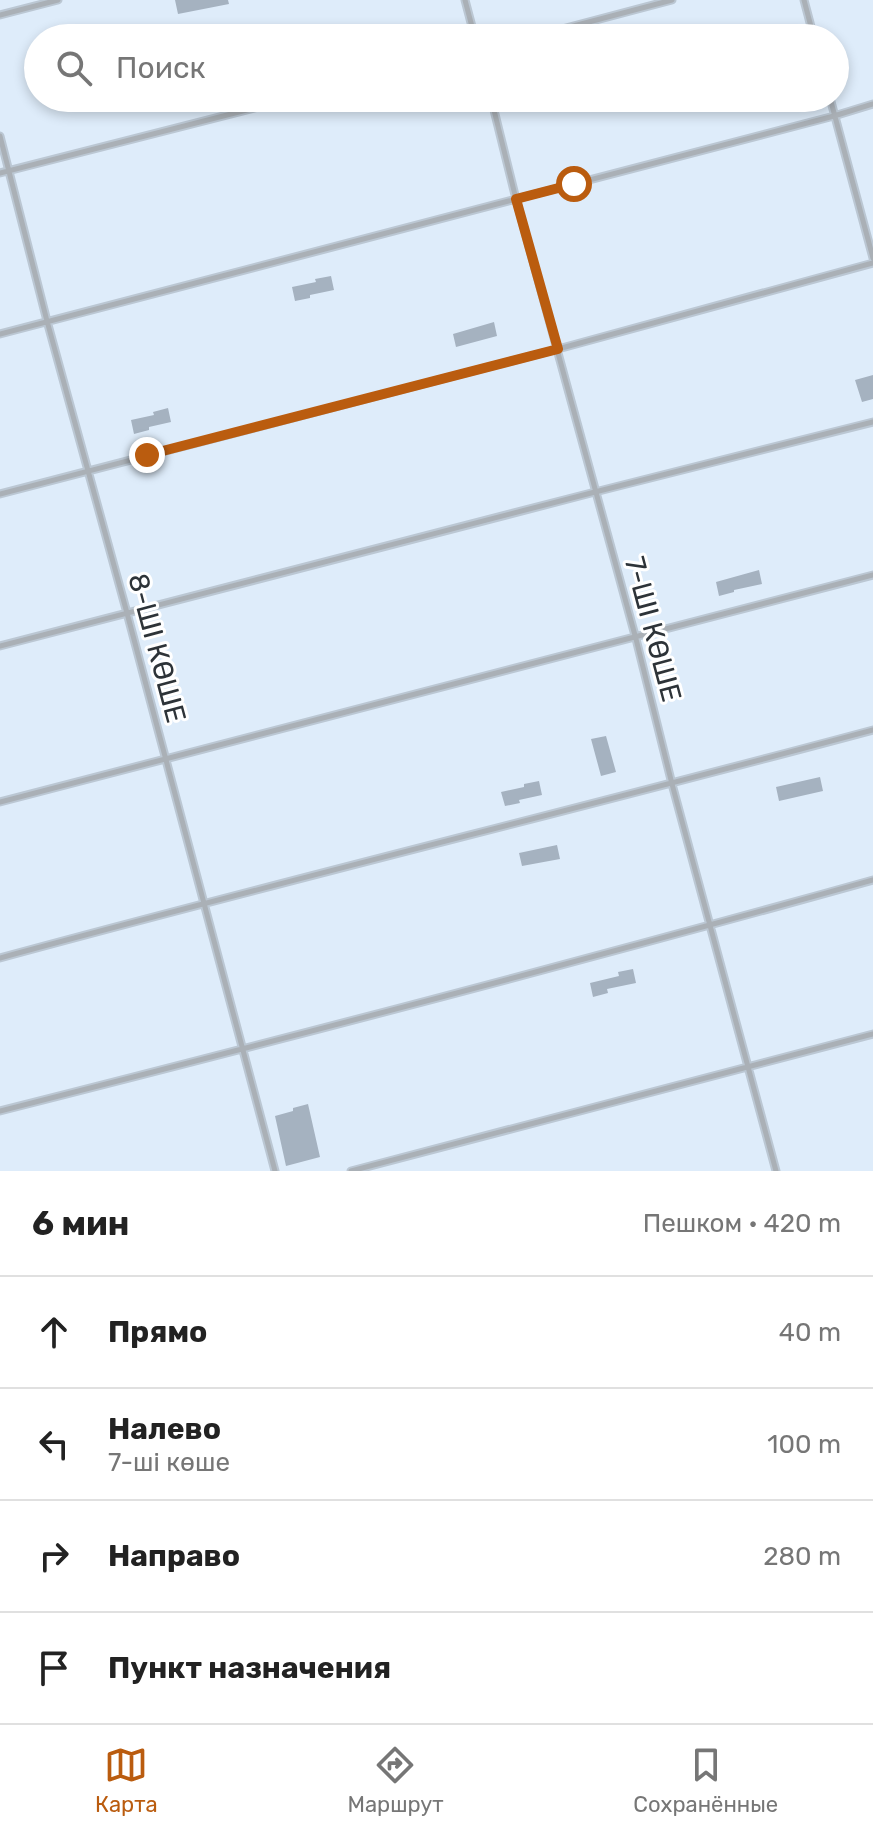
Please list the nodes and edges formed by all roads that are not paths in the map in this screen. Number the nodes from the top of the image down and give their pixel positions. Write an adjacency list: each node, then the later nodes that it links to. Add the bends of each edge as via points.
1 (58, 0): 5 (lane)
2 (465, 0): 6 (lane)
3 (672, 0): 7 (lane)
4 (804, 0): 8 (lane)
5 (0, 15)
6 (471, 24)
7 (581, 24)
8 (810, 24)
9 (873, 104): 10 (lane)
10 (849, 111)
11 (239, 112): 17 (lane)
12 (494, 112): 19 (lane, 7-ШІ КӨШЕ)
13 (833, 112): 15 (lane)
14 (847, 112): 15 (lane)
15 (834, 116): 19 (lane); 20 (lane)
16 (0, 136): 17 (lane, 8-ШІ КӨШЕ)
17 (9, 170): 18 (lane); 21 (lane, 8-ШІ КӨШЕ)
18 (0, 173)
19 (516, 199): 21 (lane); 23 (lane, 7-ШІ КӨШЕ)
20 (873, 261): 23 (lane)
21 (47, 321): 22 (lane); 25 (lane, 8-ШІ КӨШЕ)
22 (0, 334)
23 (558, 349): 25 (lane); 26 (lane, 7-ШІ КӨШЕ)
24 (873, 422): 26 (lane)
25 (88, 471): 27 (lane); 29 (lane, 8-ШІ КӨШЕ)
26 (595, 492): 29 (lane); 30 (lane, 7-ШІ КӨШЕ)
27 (0, 494)
28 (873, 575): 30 (lane)
29 (127, 613): 31 (lane); 33 (lane, 8-ШІ КӨШЕ)
30 (636, 639): 33 (lane); 34 (lane, 7-ШІ КӨШЕ)
31 (0, 646)
32 (873, 730): 34 (lane)
33 (165, 758): 35 (lane); 37 (lane, 8-ШІ КӨШЕ)
34 (672, 784): 37 (lane); 38 (lane, 7-ШІ КӨШЕ)
35 (0, 802)
36 (873, 880): 38 (lane)
37 (204, 903): 39 (lane); 41 (lane, 8-ШІ КӨШЕ)
38 (710, 926): 41 (lane); 42 (lane, 7-ШІ КӨШЕ)
39 (0, 958)
40 (873, 1034): 42 (lane)
41 (243, 1049): 43 (lane); 44 (lane, 8-ШІ КӨШЕ)
42 (748, 1067): 45 (lane); 46 (lane, 7-ШІ КӨШЕ)
43 (0, 1111)
44 (275, 1171)
45 (351, 1171)
46 (776, 1171)

